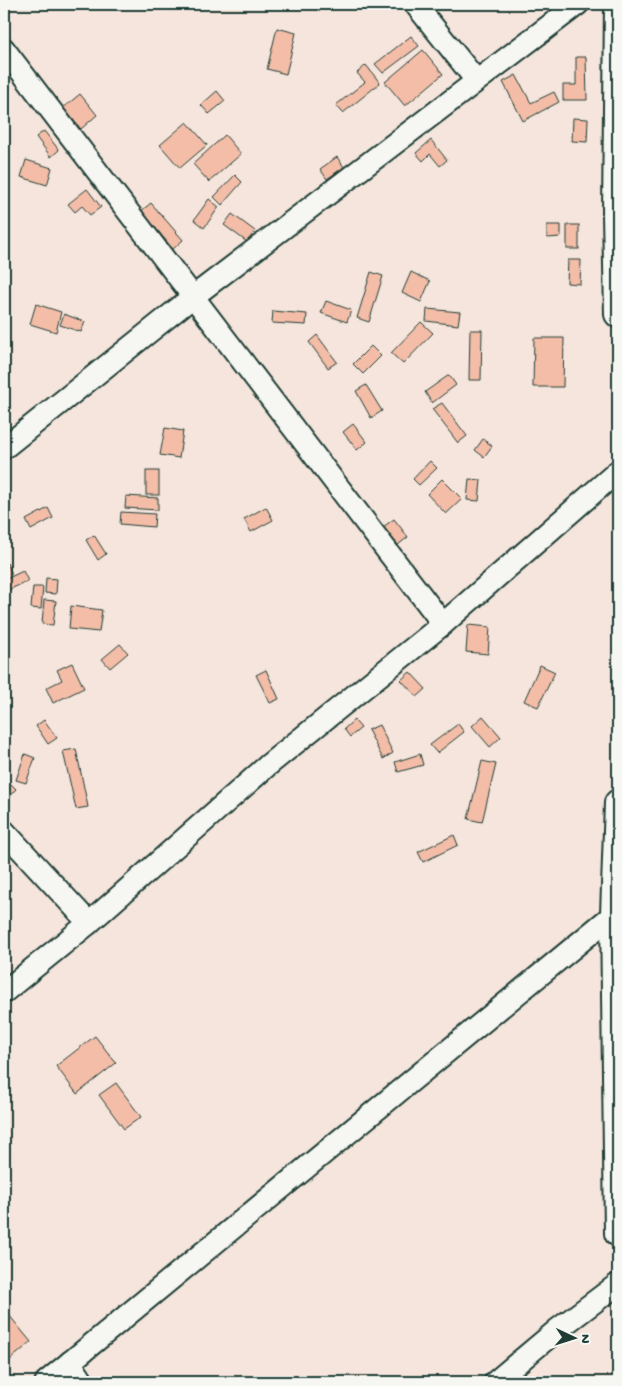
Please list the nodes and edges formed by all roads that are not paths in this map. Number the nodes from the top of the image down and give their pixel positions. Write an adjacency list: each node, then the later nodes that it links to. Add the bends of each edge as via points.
1 (415, 4): 5 (street)
2 (578, 4): 5 (street)
3 (618, 4): 6 (street)
4 (4, 49): 7 (street)
5 (476, 80): 7 (street)
6 (617, 214): 8 (street)
7 (194, 296): 9 (street); 11 (street)
8 (618, 314)
9 (4, 448)
10 (618, 471): 11 (street)
11 (443, 624): 15 (street, via 267,766)
12 (618, 803): 14 (street)
13 (4, 831): 15 (street)
14 (616, 914): 17 (street); 19 (street)
15 (88, 923): 16 (street)
16 (4, 992)
17 (618, 1233)
18 (618, 1284): 22 (street)
19 (70, 1362): 20 (street); 21 (street)
20 (46, 1382)
21 (83, 1382)
22 (495, 1382)

